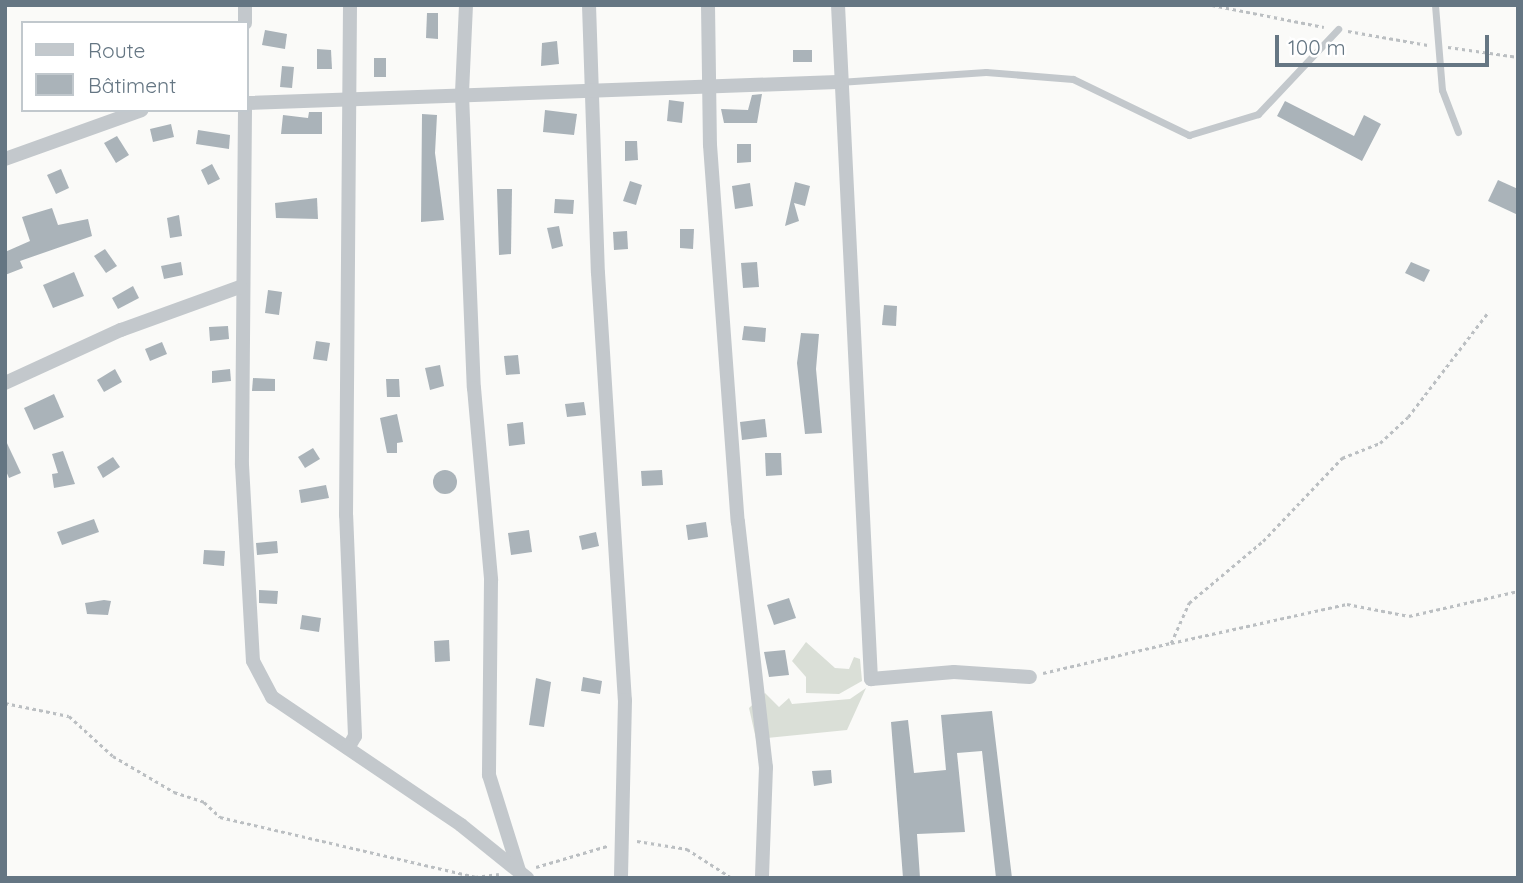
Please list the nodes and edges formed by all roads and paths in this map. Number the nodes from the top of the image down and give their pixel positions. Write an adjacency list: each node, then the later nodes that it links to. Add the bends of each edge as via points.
1 (350, 5): 15 (street)
2 (466, 5): 14 (street)
3 (589, 5): 13 (street)
4 (709, 5): 12 (street)
5 (838, 5): 11 (street)
6 (1212, 5): 8 (path)
7 (1435, 5): 9 (lane)
8 (1338, 29): 9 (path); 11 (lane, via 1258,114 1189,135 1073,79 986,72)
9 (1441, 47): 10 (path); 19 (lane, via 1442,90)
10 (1518, 57)
11 (838, 82): 12 (street); 26 (street, via 872,679 954,672)
12 (709, 85): 13 (street); 33 (street, via 738,522 766,767)
13 (592, 89): 14 (street); 29 (street, via 625,700)
14 (462, 94): 15 (street); 30 (street, via 474,388 491,580 489,775)
15 (349, 98): 16 (street); 28 (street, via 346,515 355,736)
16 (248, 103)
17 (136, 112): 20 (street)
18 (245, 112): 21 (street)
19 (1458, 132)
20 (5, 159)
21 (240, 287): 23 (street, via 121,330); 28 (street, via 242,465 253,661 272,696)
22 (1489, 311): 25 (path, via 1408,417 1380,443 1342,458 1263,541 1189,603)
23 (5, 383)
24 (1518, 591): 25 (path, via 1409,616 1347,604)
25 (1171, 643): 26 (path)
26 (1030, 677)
27 (5, 704): 30 (path, via 69,716 113,756 174,792 204,802 220,817 475,877)
28 (348, 748): 30 (street)
29 (626, 839): 30 (path); 31 (street); 32 (path, via 687,849)
30 (523, 875)
31 (621, 878)
32 (732, 878)
33 (762, 878)

